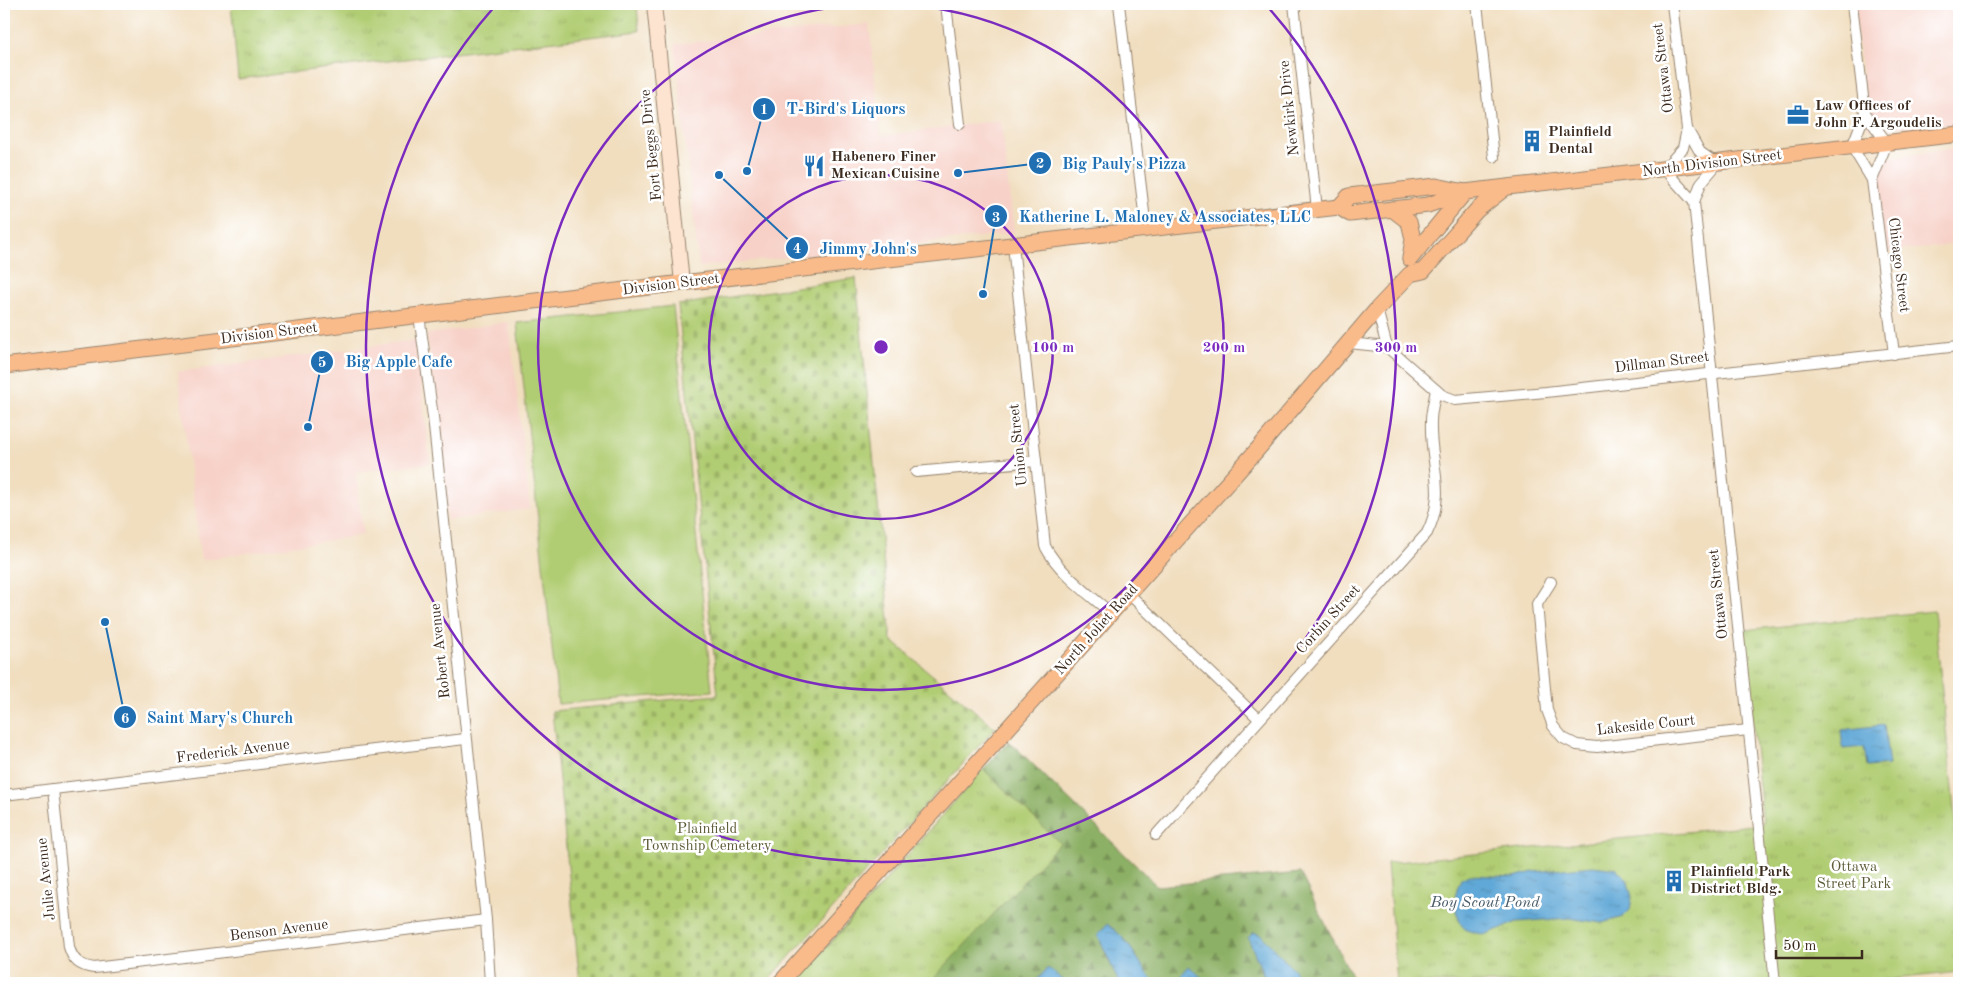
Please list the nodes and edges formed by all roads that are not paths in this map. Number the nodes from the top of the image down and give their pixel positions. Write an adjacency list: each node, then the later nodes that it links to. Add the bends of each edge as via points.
1 (654, 4): 28 (street, Fort Beggs Drive)
2 (946, 4): 9 (street)
3 (1119, 4): 24 (street)
4 (1294, 4): 22 (street, Newkirk Drive)
5 (1477, 4): 14 (street)
6 (1672, 4): 10 (street, Ottawa Street)
7 (1852, 4): 8 (street)
8 (1865, 113): 12 (street); 13 (street)
9 (960, 124)
10 (1686, 129): 15 (street, Ottawa Street, via 1700,152); 16 (street, Ottawa Street, via 1683,148)
11 (1959, 134): 12 (main road, North Division Street)
12 (1887, 143): 13 (main road, North Division Street); 17 (street, Chicago Street)
13 (1852, 147): 15 (main road, North Division Street); 17 (street, Chicago Street)
14 (1494, 157)
15 (1717, 164): 16 (main road, North Division Street); 20 (street, Ottawa Street, via 1701,183)
16 (1664, 169): 18 (main road, North Division Street); 20 (street)
17 (1872, 180): 34 (street, Chicago Street)
18 (1505, 188): 19 (main road, North Division Street); 27 (main road, North Joliet Road, via 1477,210 1423,271)
19 (1465, 192): 21 (main road, Division Street, via 1436,186 1349,196); 23 (main road, Division Street, via 1428,205); 26 (main road)
20 (1694, 202): 36 (street, Ottawa Street)
21 (1339, 207): 22 (main road, Division Street); 23 (main road, Division Street, via 1350,214)
22 (1317, 209): 24 (main road, Division Street)
23 (1392, 209): 26 (main road, via 1410,222 1413,239)
24 (1146, 229): 25 (main road, Division Street)
25 (1013, 245): 28 (main road, Division Street); 38 (street, Union Street)
26 (1410, 259): 27 (main road)
27 (1410, 274): 29 (main road, North Joliet Road)
28 (682, 283): 30 (main road, Division Street)
29 (1377, 309): 31 (main road, North Joliet Road); 33 (street)
30 (419, 316): 35 (main road, Division Street); 45 (street, Robert Avenue, via 434,424)
31 (1350, 343): 33 (street); 41 (main road, North Joliet Road)
32 (1959, 346): 34 (street, Dillman Street)
33 (1387, 347): 37 (street, Dillman Street)
34 (1894, 354): 36 (street, Dillman Street)
35 (4, 366)
36 (1711, 372): 37 (street, Dillman Street, via 1456,400 1448,399); 44 (street, Ottawa Street)
37 (1436, 390): 43 (street, Corbin Street, via 1431,422 1438,495 1435,516 1427,533)
38 (1036, 461): 39 (street); 42 (street, Union Street, via 1045,546 1050,557)
39 (916, 472)
40 (1551, 582): 44 (street, Lakeside Court, via 1538,604 1547,710 1553,726 1563,738 1577,745 1597,747)
41 (1129, 594): 42 (main road, North Joliet Road); 43 (street)
42 (1112, 614): 52 (main road, North Joliet Road)
43 (1259, 719): 48 (street, Corbin Street)
44 (1748, 730): 53 (street, Ottawa Street)
45 (465, 739): 46 (street, Frederick Avenue); 49 (street, Robert Avenue)
46 (53, 789): 47 (street, Frederick Avenue); 50 (street, Julie Avenue, via 70,947)
47 (4, 795)
48 (1156, 835)
49 (486, 920): 50 (street, Benson Avenue, via 94,968); 51 (street, Robert Avenue)
50 (77, 962)
51 (490, 983)
52 (780, 983)
53 (1774, 983)

